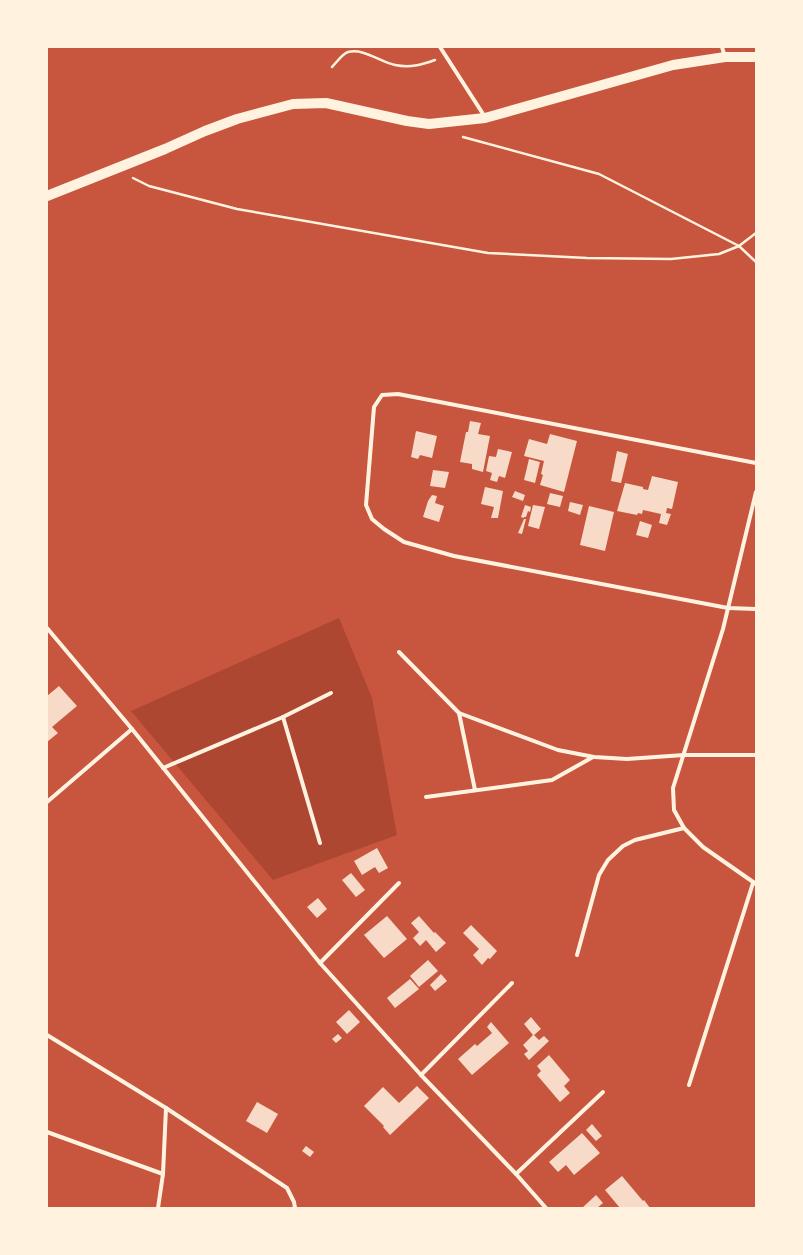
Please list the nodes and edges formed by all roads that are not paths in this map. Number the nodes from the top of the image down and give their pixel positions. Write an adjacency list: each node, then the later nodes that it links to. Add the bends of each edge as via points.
1 (440, 47): 5 (street)
2 (722, 47): 4 (street)
3 (756, 57): 4 (main road)
4 (725, 58): 5 (main road, via 673,65)
5 (485, 118): 6 (main road, via 429,124 326,103 293,104 237,119)
6 (47, 196)
7 (756, 463): 9 (street, via 398,394 382,395 374,407 366,505 372,518 404,542 454,556)
8 (756, 492): 9 (street)
9 (728, 608): 10 (street); 17 (street)
10 (756, 609)
11 (47, 628): 16 (street)
12 (400, 652): 14 (street)
13 (331, 693): 15 (street)
14 (459, 712): 19 (street, via 558,750); 21 (street)
15 (283, 717): 20 (street); 25 (street)
16 (132, 729): 20 (street); 23 (street)
17 (684, 755): 18 (street); 19 (street, via 627,760); 24 (street, via 673,788 674,810)
18 (756, 755)
19 (594, 757): 21 (street, via 552,780)
20 (162, 768): 29 (street)
21 (475, 790): 22 (street)
22 (426, 797)
23 (47, 802)
24 (684, 828): 27 (street, via 703,847); 28 (street, via 635,840 623,846 608,860 599,875)
25 (320, 843)
26 (399, 883): 29 (street)
27 (755, 883): 33 (street)
28 (577, 955)
29 (320, 963): 32 (street)
30 (512, 983): 32 (street)
31 (47, 1035): 35 (street)
32 (421, 1075): 38 (street)
33 (689, 1085)
34 (603, 1092): 38 (street)
35 (166, 1108): 37 (street); 40 (street, via 287,1188)
36 (47, 1132): 37 (street)
37 (163, 1174): 39 (street)
38 (516, 1174): 41 (street)
39 (158, 1208)
40 (294, 1208)
41 (546, 1208)

